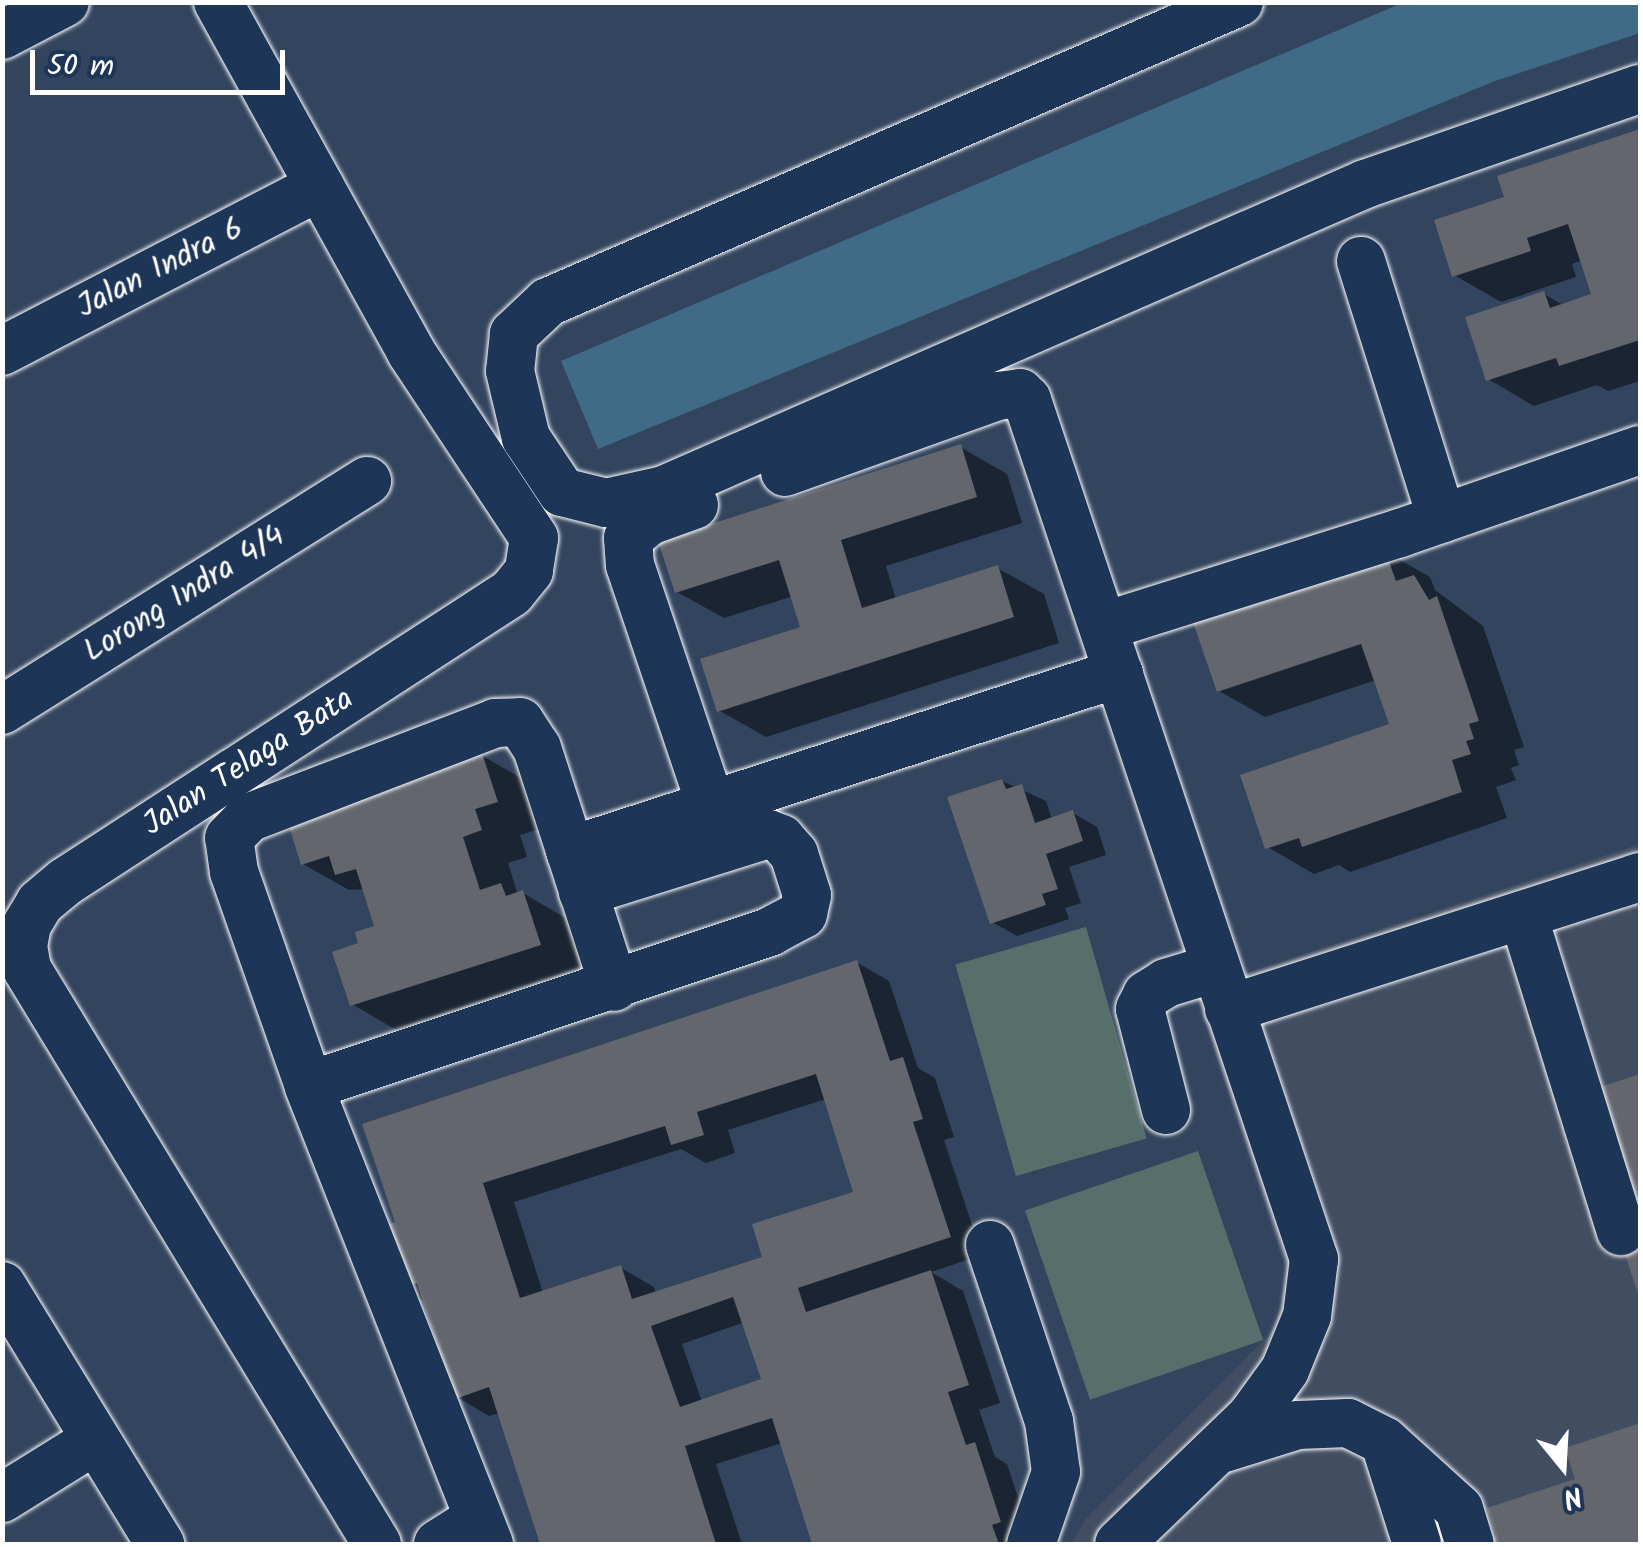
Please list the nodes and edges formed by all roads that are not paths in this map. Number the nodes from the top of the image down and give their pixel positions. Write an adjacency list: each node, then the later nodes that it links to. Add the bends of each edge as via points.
1 (64, 2): 4 (street)
2 (218, 2): 6 (street, Jalan Telaga Bata)
3 (1240, 2): 5 (street, via 548,302 514,334 510,371 526,438 562,492 606,504 664,490 1365,184)
4 (2, 36)
5 (1640, 88)
6 (320, 186): 8 (street, Jalan Indra 6); 33 (street, Jalan Telaga Bata, via 411,352 534,538 529,571 512,593 65,882 40,903 23,946 27,969)
7 (1361, 261): 11 (street)
8 (2, 351)
9 (1640, 450): 11 (street)
10 (366, 481): 14 (street, Lorong Indra 4/4)
11 (1442, 519): 12 (street)
12 (1105, 626): 13 (street); 15 (street, via 1020,393 649,521 628,538 630,565)
13 (1120, 673): 15 (street); 20 (street)
14 (2, 710)
15 (711, 805): 16 (street)
16 (576, 871): 19 (street); 19 (street, via 768,834 794,854 806,895 803,914); 21 (street, via 537,748 520,722 495,723 248,818 228,838 234,872)
17 (1640, 877): 18 (street)
18 (1523, 915): 20 (street); 23 (street)
19 (614, 988): 21 (street)
20 (1222, 989): 22 (street, via 1166,983 1147,994 1140,1009); 29 (street, via 1314,1259 1306,1316 1285,1370 1251,1417)
21 (309, 1086): 31 (street)
22 (1166, 1110)
23 (1621, 1231)
24 (990, 1245): 34 (street, via 1049,1421 1056,1472)
25 (2, 1286): 26 (street)
26 (19, 1349): 27 (street)
27 (95, 1440): 30 (street); 32 (street)
28 (1384, 1441): 29 (street, via 1348,1423 1298,1426); 36 (street); 37 (street, via 1459,1509)
29 (1215, 1451): 35 (street)
30 (2, 1498)
31 (468, 1536)
32 (160, 1544)
33 (378, 1544)
34 (1031, 1544)
35 (1119, 1544)
36 (1418, 1544)
37 (1470, 1544)

